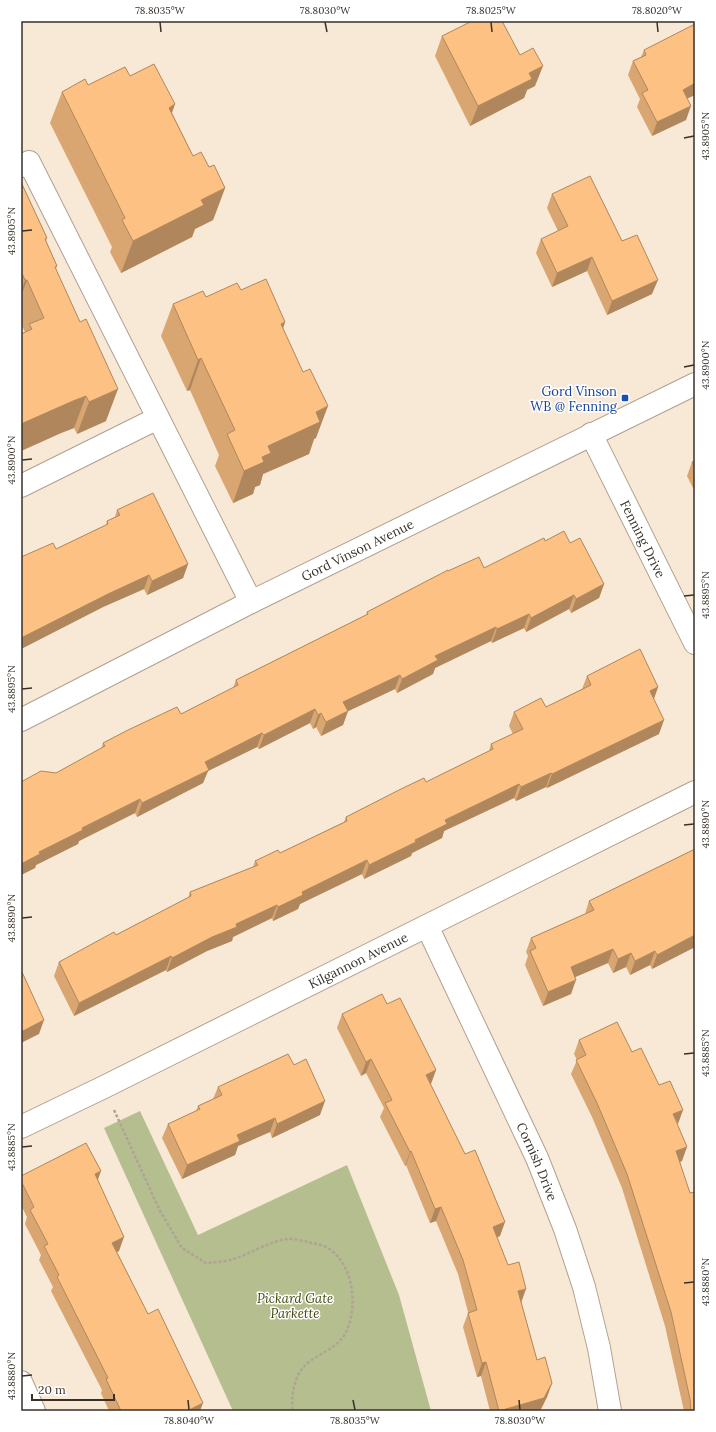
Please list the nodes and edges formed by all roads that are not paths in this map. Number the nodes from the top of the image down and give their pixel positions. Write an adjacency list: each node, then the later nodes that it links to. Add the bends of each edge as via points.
1 (21, 166): 3 (street, via 29,162)
2 (695, 384): 4 (street, Gord Vinson Avenue)
3 (158, 418): 5 (street); 6 (street)
4 (591, 434): 6 (street, Gord Vinson Avenue); 7 (street, Fenning Drive)
5 (21, 486)
6 (251, 602): 8 (street, Gord Vinson Avenue)
7 (695, 643)
8 (21, 720)
9 (695, 792): 10 (street, Kilgannon Avenue)
10 (426, 926): 11 (street, Kilgannon Avenue); 14 (street, Cornish Drive, via 537,1158 565,1229 584,1287)
11 (21, 1127)
12 (21, 1382): 13 (street)
13 (34, 1411)
14 (610, 1411)

